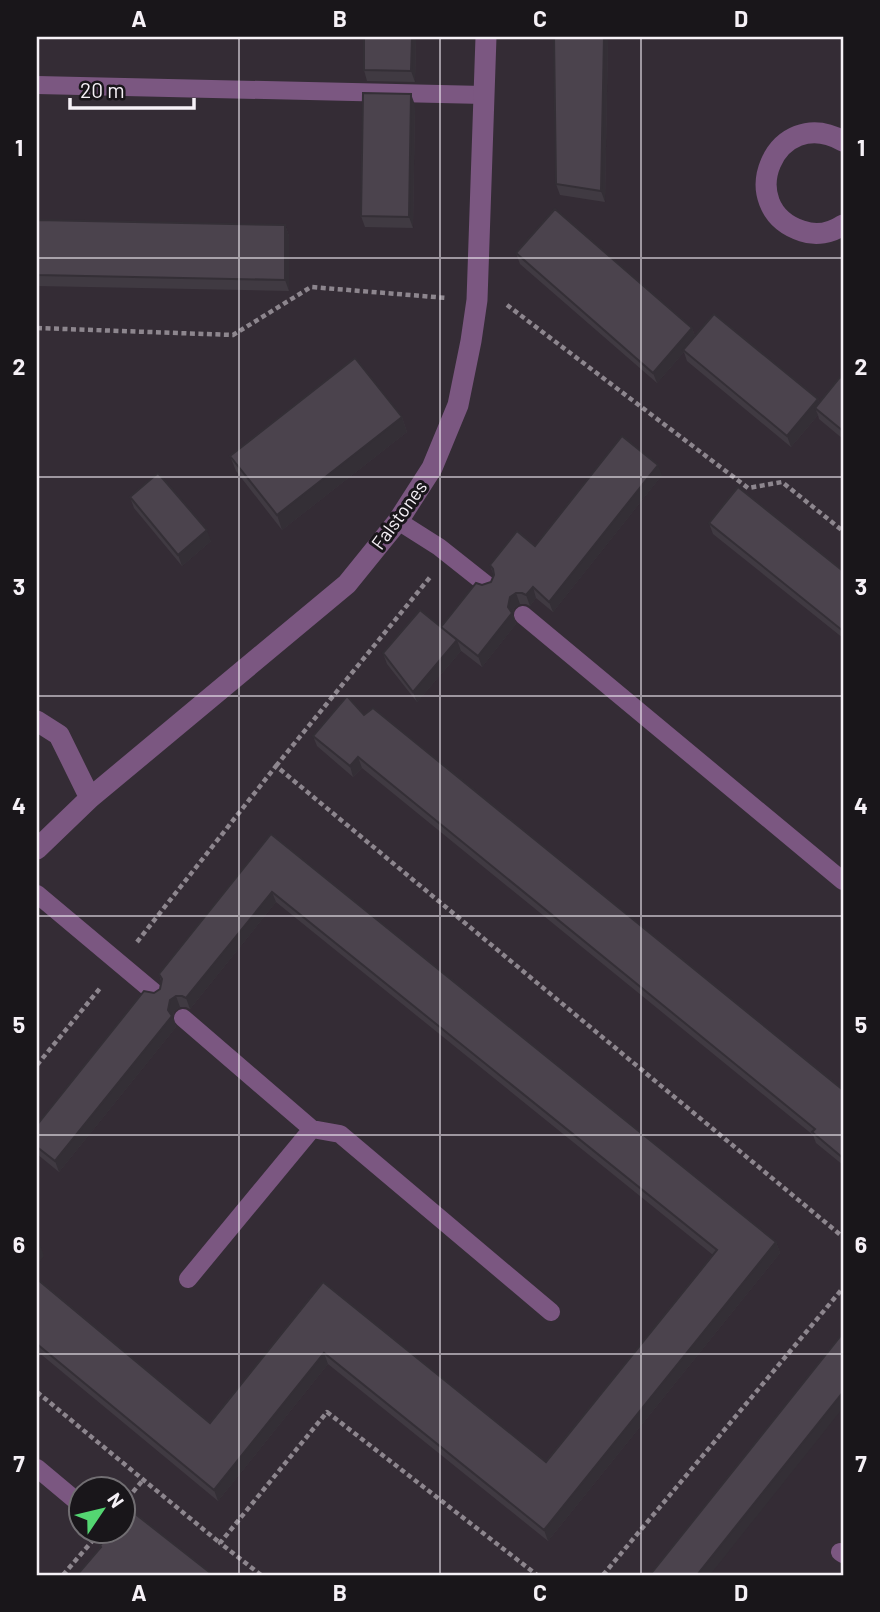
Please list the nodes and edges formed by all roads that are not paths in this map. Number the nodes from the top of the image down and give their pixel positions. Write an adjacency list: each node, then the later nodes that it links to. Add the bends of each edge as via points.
1 (486, 37): 3 (street, Falstones)
2 (37, 85): 3 (lane)
3 (484, 94): 6 (street, Falstones, via 477,300 471,341 458,405 432,468)
4 (843, 141): 5 (street, via 814,132 782,145 766,172 765,189 770,204 791,228 822,234)
5 (843, 225)
6 (398, 520): 7 (lane); 10 (street, Falstones, via 347,584)
7 (486, 585)
8 (523, 615): 12 (lane)
9 (37, 720): 10 (street, via 58,735)
10 (90, 798): 11 (street, Falstones)
11 (37, 849)
12 (843, 881)
13 (37, 894): 14 (lane)
14 (155, 993)
15 (183, 1018): 16 (lane)
16 (312, 1129): 17 (lane); 18 (lane, via 340,1134)
17 (188, 1279)
18 (551, 1312)
19 (37, 1468): 20 (lane)
20 (66, 1492)

